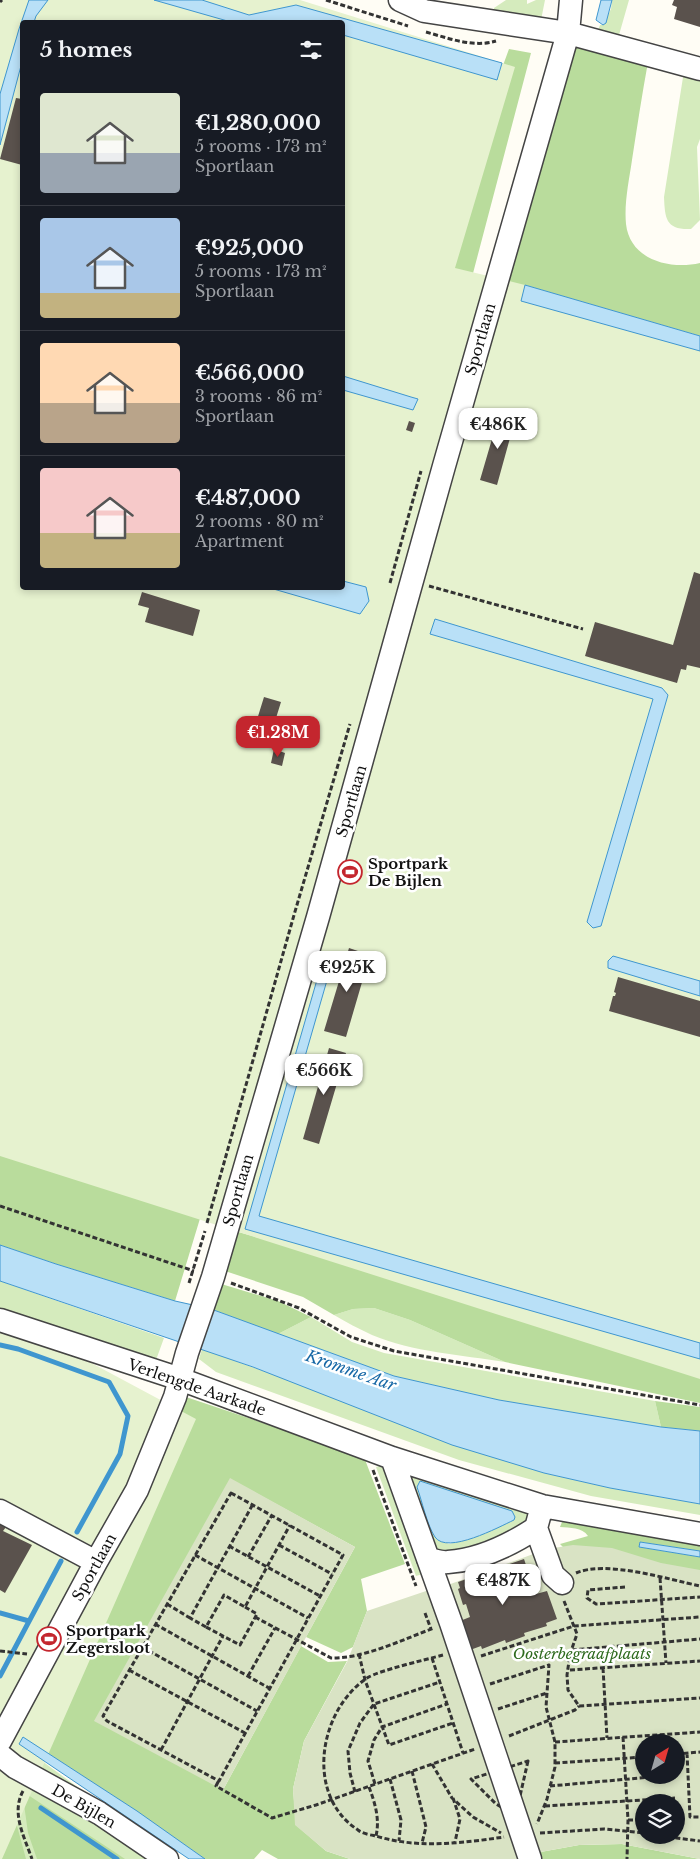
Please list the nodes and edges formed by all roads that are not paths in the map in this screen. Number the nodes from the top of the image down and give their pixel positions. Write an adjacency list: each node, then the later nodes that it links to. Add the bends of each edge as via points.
1 (400, 0): 3 (street, via 424,11)
2 (571, 0): 3 (street, Sportlaan)
3 (568, 33): 4 (street); 6 (street, Sportlaan, via 318,918)
4 (700, 69)
5 (0, 1320): 6 (street, Verlengde Aarkade)
6 (180, 1379): 7 (street, Verlengde Aarkade); 12 (street, Sportlaan, via 137,1490)
7 (392, 1458): 8 (street, Verlengde Aarkade); 13 (street)
8 (542, 1506): 10 (street); 11 (street, Verlengde Aarkade)
9 (0, 1511): 12 (street)
10 (536, 1528): 13 (street, via 503,1547 479,1556 446,1562); 14 (street, via 553,1575)
11 (700, 1534)
12 (96, 1562): 15 (street, Sportlaan)
13 (432, 1569): 18 (street, via 441,1626 462,1655 491,1743 527,1834)
14 (562, 1583)
15 (0, 1741)
16 (0, 1755): 17 (street, De Bijlen, via 99,1813)
17 (167, 1859)
18 (530, 1859)

